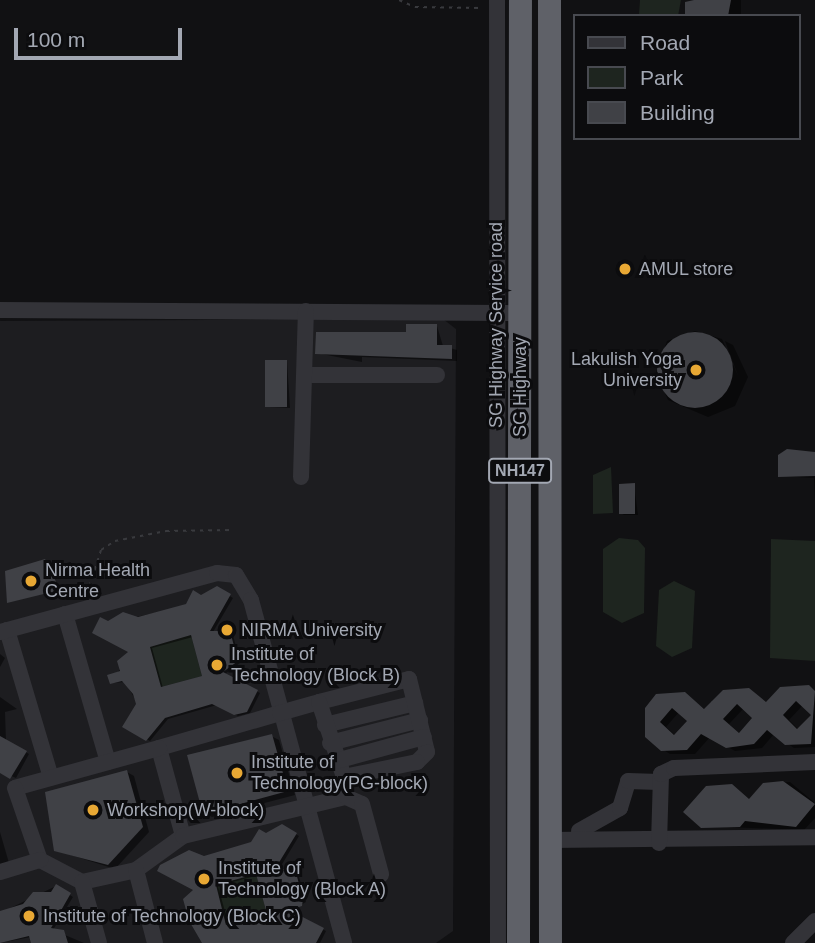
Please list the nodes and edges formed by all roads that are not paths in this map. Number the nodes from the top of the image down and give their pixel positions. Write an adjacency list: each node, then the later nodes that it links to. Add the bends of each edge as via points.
1 (520, 0): 7 (highway, SG Highway / NH147)
2 (549, 0): 29 (highway, SG Highway / NH147)
3 (497, 4): 6 (street, SG Highway Service road)
4 (0, 310): 5 (street)
5 (306, 311): 6 (street); 8 (street)
6 (497, 313): 7 (street); 40 (street, SG Highway Service road)
7 (520, 313): 41 (highway, SG Highway / NH147)
8 (304, 374): 9 (street); 10 (street)
9 (437, 375)
10 (302, 477)
11 (65, 614): 12 (street); 15 (street, via 217,573 236,575 251,600); 20 (street)
12 (4, 631): 22 (street)
13 (319, 702): 14 (street, via 409,679); 15 (street); 17 (street)
14 (415, 703): 16 (street); 17 (street)
15 (280, 713): 19 (street); 25 (street)
16 (420, 720): 18 (street); 18 (street, via 427,752 417,762 348,777 335,761)
17 (325, 725): 18 (street)
18 (330, 743)
19 (159, 748): 20 (street); 27 (street)
20 (108, 762): 22 (street)
21 (815, 762): 23 (street, via 674,768)
22 (51, 778): 24 (street)
23 (659, 782): 26 (street, via 628,781 620,808); 30 (street)
24 (8, 790): 31 (street)
25 (304, 804): 27 (street); 34 (street, via 346,797 362,804); 39 (street)
26 (579, 831)
27 (183, 836): 32 (street)
28 (815, 837): 30 (street)
29 (550, 840): 30 (street); 42 (highway, SG Highway / NH147)
30 (659, 843)
31 (40, 860): 33 (street); 35 (street)
32 (136, 870): 35 (street); 38 (street)
33 (0, 872)
34 (381, 874)
35 (82, 883): 37 (street)
36 (815, 921): 43 (street)
37 (99, 943)
38 (155, 943)
39 (344, 943)
40 (498, 943)
41 (518, 943)
42 (550, 943)
43 (793, 943)

